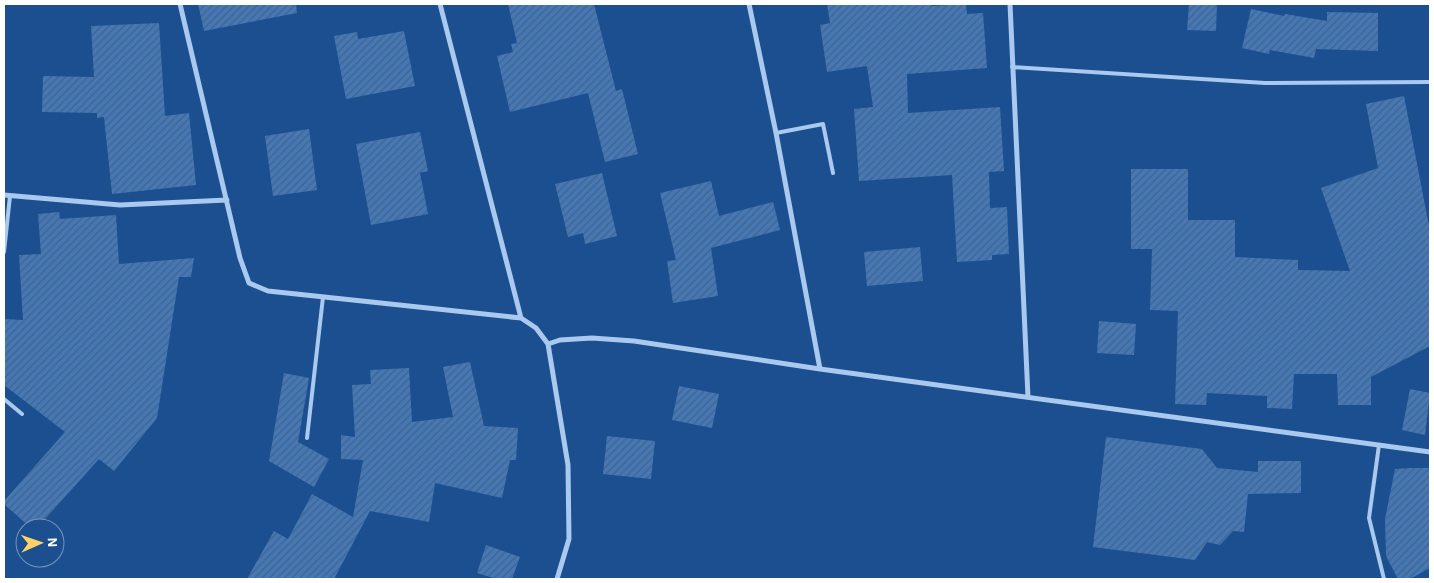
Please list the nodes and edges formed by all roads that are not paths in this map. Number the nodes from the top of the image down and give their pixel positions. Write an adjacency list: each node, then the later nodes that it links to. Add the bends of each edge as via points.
1 (180, 4): 11 (street)
2 (440, 4): 14 (street)
3 (749, 4): 7 (street)
4 (1010, 4): 5 (street)
5 (1012, 67): 6 (lane, via 1266,83); 17 (street)
6 (1430, 82)
7 (776, 133): 8 (lane, via 823,124); 16 (street)
8 (832, 172)
9 (4, 195): 10 (street)
10 (10, 196): 11 (street, via 120,205); 12 (lane)
11 (227, 200): 13 (street, via 249,283 268,291)
12 (4, 252)
13 (324, 297): 14 (street); 20 (lane)
14 (521, 318): 15 (street, via 536,328)
15 (548, 344): 16 (street, via 592,338 634,341); 23 (street, via 568,465 569,539)
16 (820, 369): 17 (street)
17 (1028, 397): 21 (street)
18 (4, 399): 19 (lane)
19 (22, 414)
20 (307, 438)
21 (1379, 445): 22 (street); 24 (lane, via 1369,518)
22 (1430, 452)
23 (557, 579)
24 (1384, 579)

